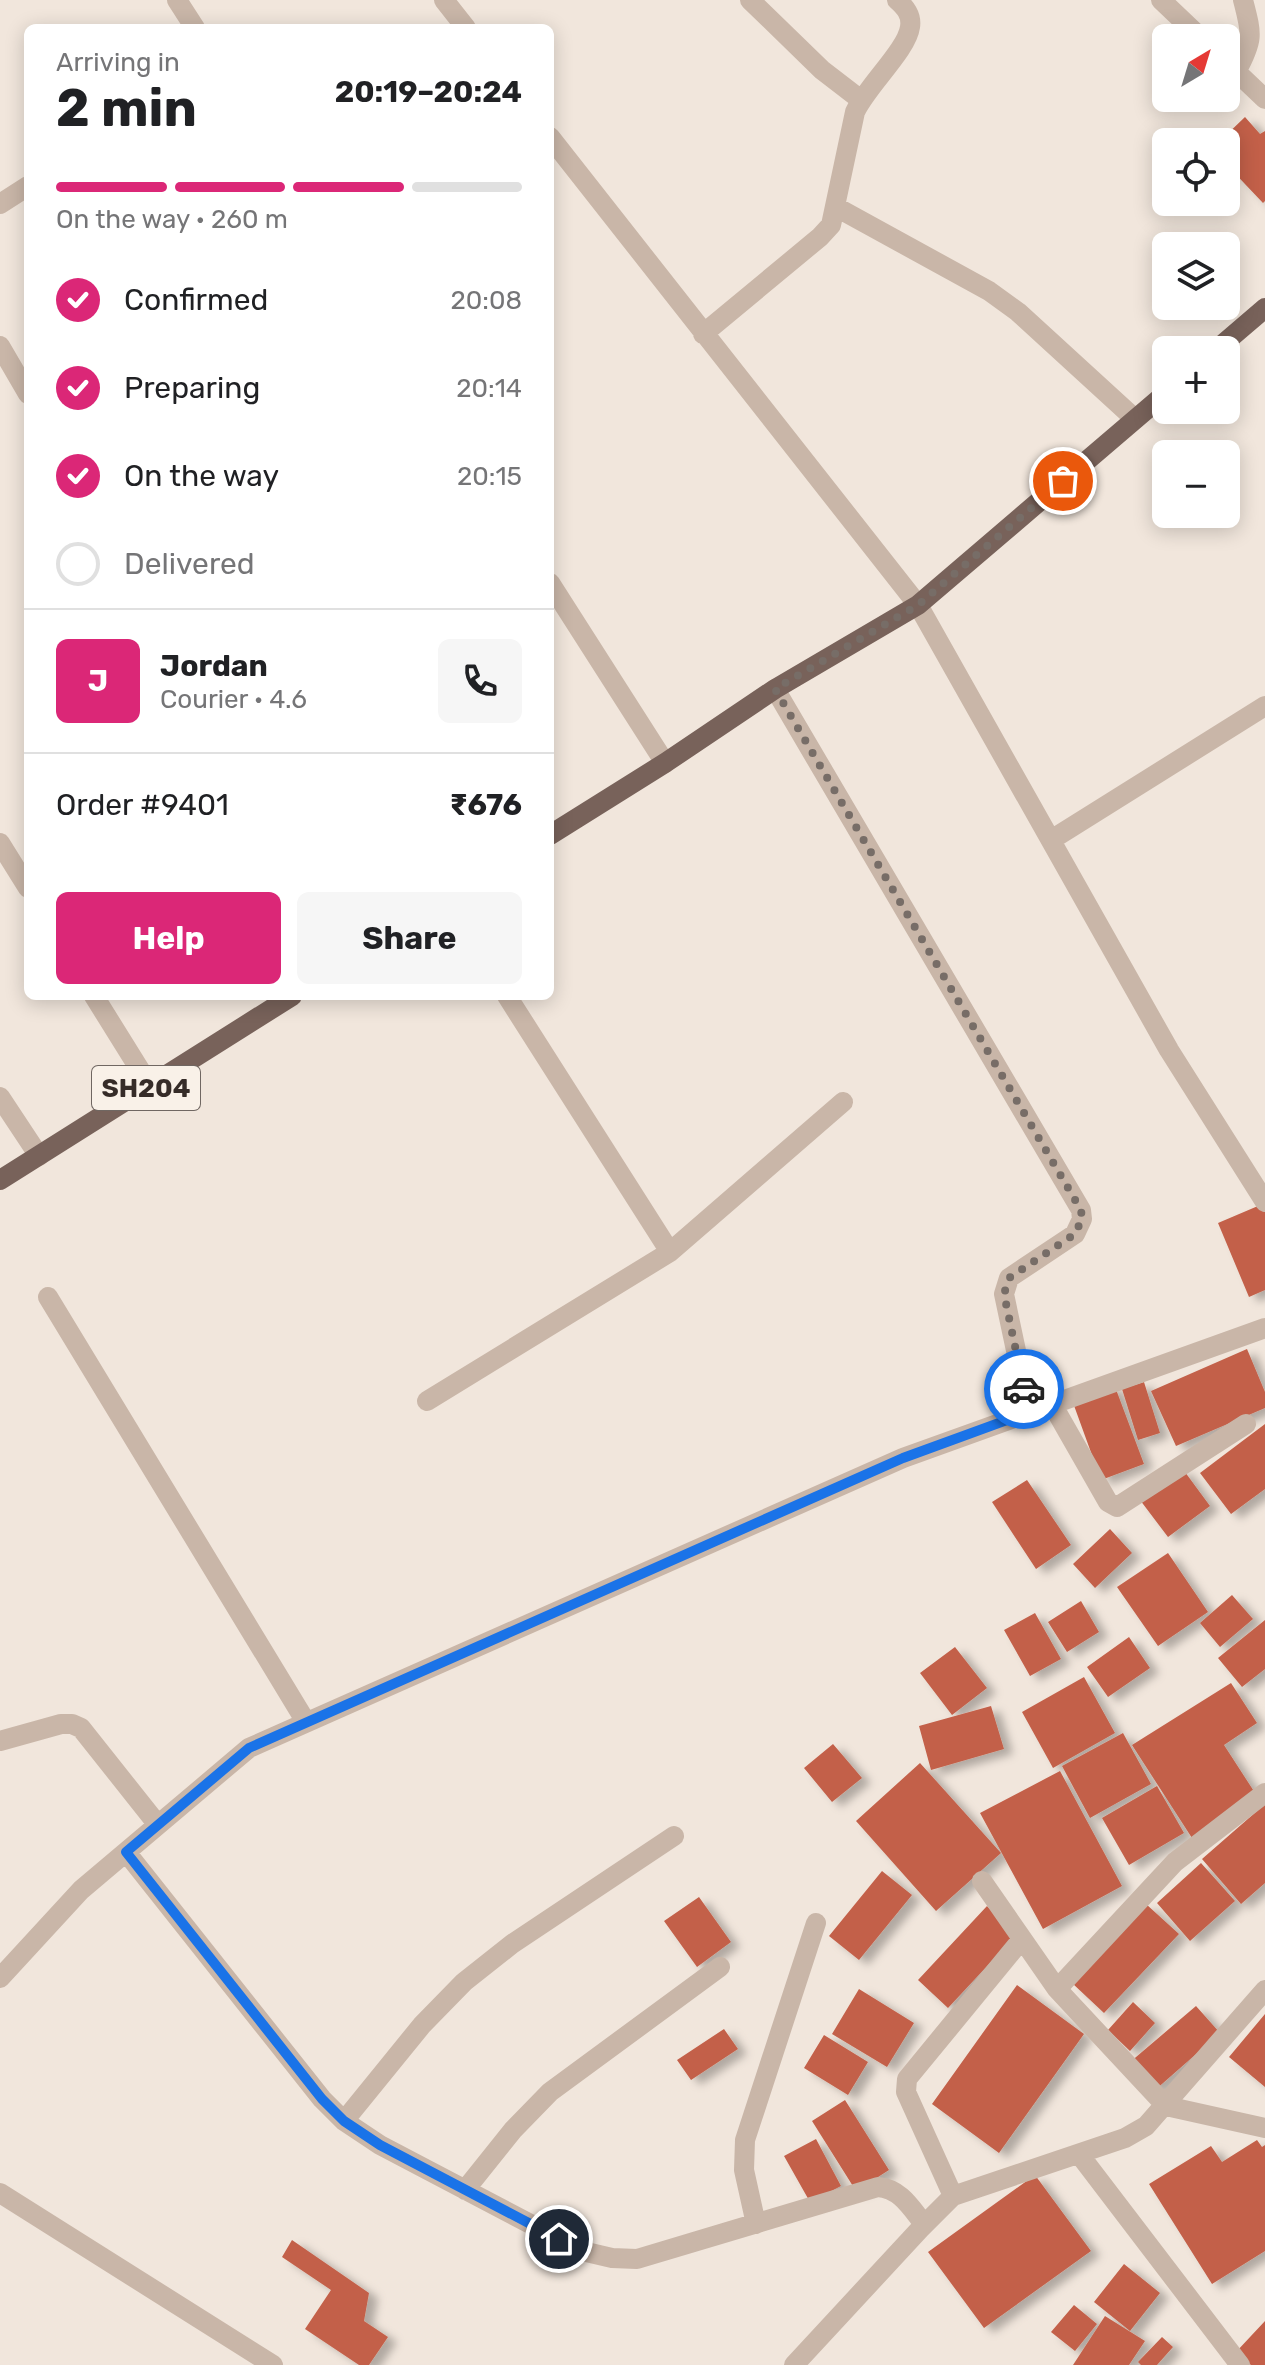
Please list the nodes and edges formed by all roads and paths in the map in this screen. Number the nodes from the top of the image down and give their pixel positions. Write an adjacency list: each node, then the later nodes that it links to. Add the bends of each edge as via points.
1 (177, 0): 7 (street)
2 (444, 0): 8 (street)
3 (750, 0): 13 (street)
4 (897, 0): 13 (street, via 909,15 907,38)
5 (1161, 0): 9 (street)
6 (1243, 0): 10 (street, via 1251,33)
7 (192, 24)
8 (463, 24)
9 (1186, 24)
10 (1240, 59)
11 (1240, 75): 12 (street)
12 (1265, 99)
13 (861, 100): 17 (street)
14 (554, 142): 19 (street)
15 (24, 189): 16 (street)
16 (0, 204)
17 (836, 207): 19 (street, via 831,225 820,237); 24 (street, via 989,291)
18 (1265, 308): 20 (main road)
19 (703, 334): 26 (street)
20 (1232, 336)
21 (0, 346): 22 (street)
22 (24, 387)
23 (1152, 405): 24 (main road)
24 (1135, 419): 26 (main road)
25 (554, 589): 29 (street)
26 (918, 605): 27 (main road); 31 (street)
27 (775, 689): 29 (main road); 48 (street, via 1081,1210 1075,1234 1005,1285)
28 (1265, 706): 31 (street)
29 (665, 763): 30 (main road)
30 (554, 832)
31 (1051, 840): 42 (street, via 1169,1050)
32 (0, 843): 33 (street)
33 (24, 882)
34 (96, 1000): 37 (street)
35 (286, 1000): 37 (main road, SH204)
36 (510, 1000): 43 (street)
37 (150, 1086): 40 (main road, SH204)
38 (0, 1097): 40 (street)
39 (843, 1102): 43 (street)
40 (39, 1156): 41 (main road, SH204)
41 (0, 1180)
42 (1265, 1202)
43 (670, 1252): 46 (street)
44 (48, 1297): 50 (street)
45 (1265, 1328): 47 (street)
46 (427, 1401)
47 (1052, 1404): 48 (street); 49 (street, via 1108,1502 1117,1507)
48 (1029, 1412): 50 (street, via 903,1458)
49 (1246, 1424)
50 (306, 1722): 53 (street, via 249,1748)
51 (0, 1741): 53 (street, via 61,1724 81,1728)
52 (1265, 1793): 61 (street, via 1175,1862)
53 (158, 1825): 55 (street)
54 (674, 1836): 64 (street, via 464,1982)
55 (126, 1852): 60 (street, via 81,1890); 64 (street)
56 (982, 1881): 58 (street)
57 (816, 1923): 70 (street, via 745,2140 744,2170)
58 (1022, 1939): 61 (street); 69 (street, via 907,2079 906,2092)
59 (720, 1967): 67 (street, via 550,2092)
60 (0, 1978)
61 (1057, 1989): 63 (street)
62 (1265, 1990): 63 (street)
63 (1166, 2106): 65 (street); 66 (street, via 1125,2138)
64 (344, 2121): 67 (street)
65 (1265, 2128)
66 (1079, 2154): 69 (street); 74 (street)
67 (465, 2190): 70 (street, via 582,2251 612,2258 637,2259)
68 (0, 2193): 72 (street)
69 (953, 2196): 71 (street)
70 (756, 2224): 71 (street, via 878,2187 898,2193)
71 (924, 2224): 73 (street)
72 (273, 2365)
73 (794, 2365)
74 (1240, 2365)

